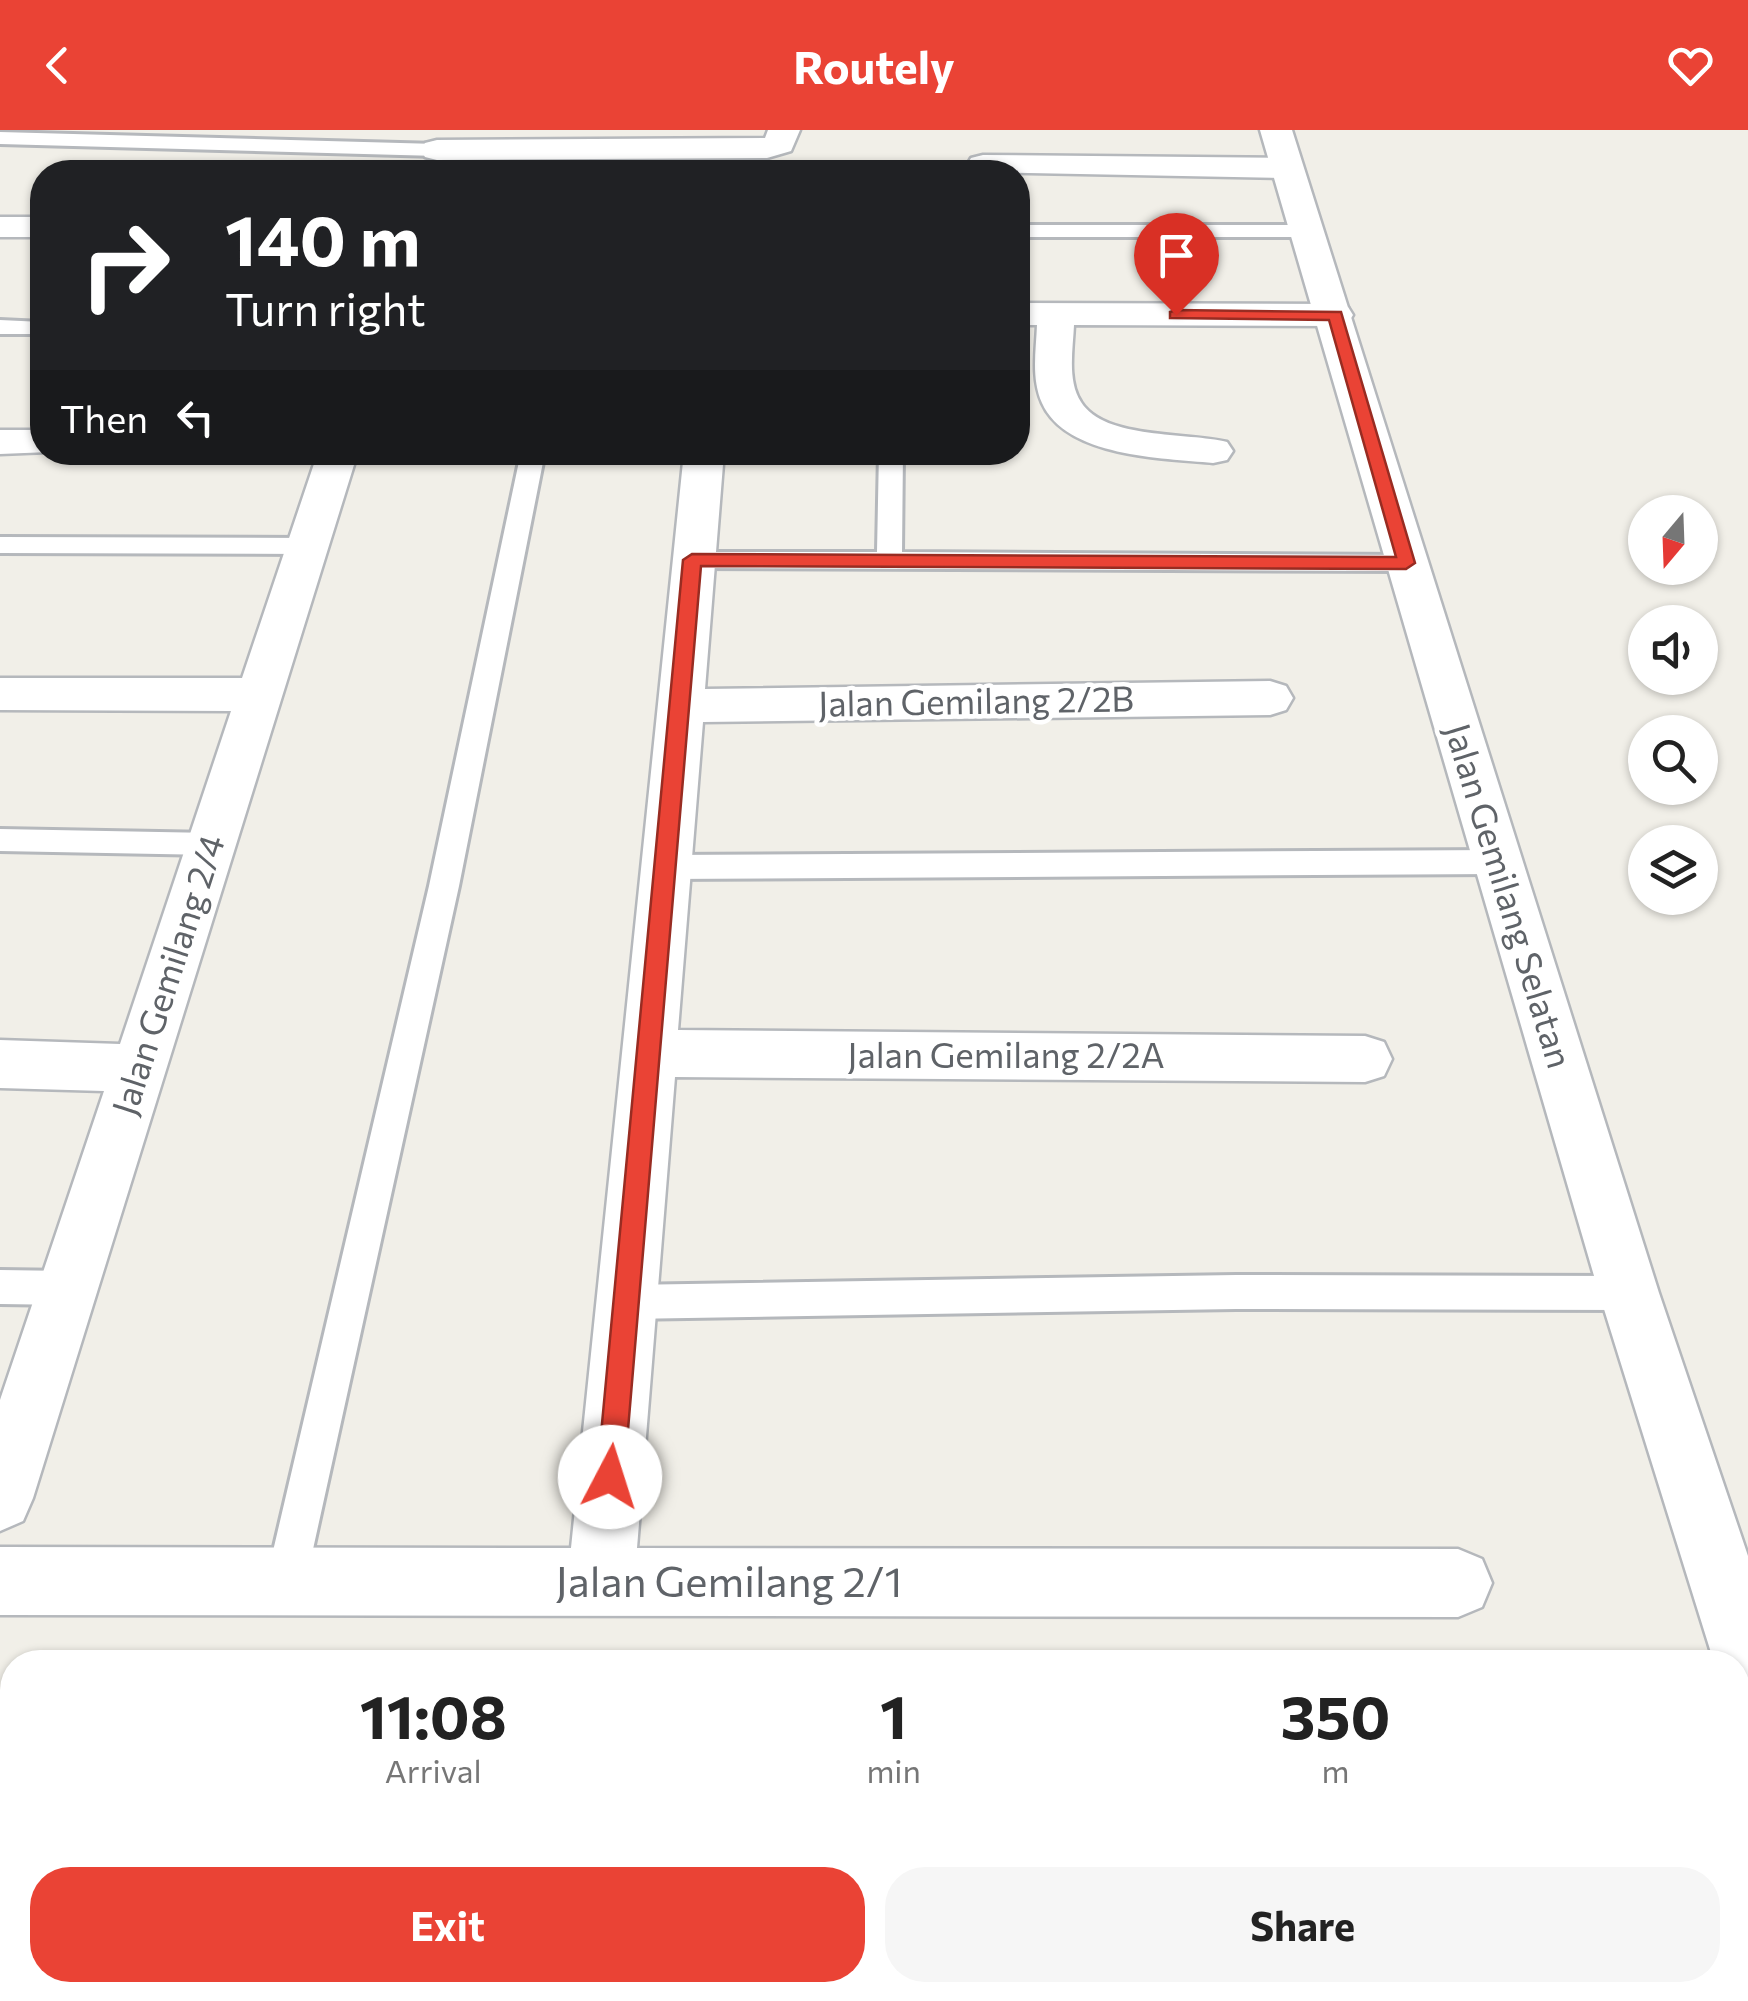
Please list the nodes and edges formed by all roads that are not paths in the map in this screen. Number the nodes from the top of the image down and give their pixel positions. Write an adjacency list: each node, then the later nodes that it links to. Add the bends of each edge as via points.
1 (784, 130): 4 (street, via 780,144 767,148)
2 (0, 138): 4 (lane)
3 (1282, 149): 5 (street); 8 (street, Jalan Gemilang Selatan)
4 (436, 151)
5 (1030, 162)
6 (0, 226): 7 (street)
7 (30, 227)
8 (1307, 230): 9 (lane); 11 (street, Jalan Gemilang Selatan)
9 (1030, 231)
10 (1037, 314): 11 (street); 16 (street, via 1055,387 1080,426 1112,438)
11 (1335, 315): 25 (street, Jalan Gemilang Selatan)
12 (0, 327): 13 (lane)
13 (30, 328)
14 (0, 442): 15 (street)
15 (30, 442)
16 (1213, 452)
17 (334, 465): 22 (street, Jalan Gemilang 2/4)
18 (530, 465): 44 (lane, via 444,886)
19 (703, 465): 23 (street)
20 (891, 465): 24 (lane)
21 (0, 545): 22 (lane)
22 (308, 546): 27 (street, Jalan Gemilang 2/4)
23 (692, 560): 24 (lane); 29 (street)
24 (890, 561): 25 (lane)
25 (1406, 563): 32 (street, Jalan Gemilang Selatan)
26 (0, 694): 27 (street)
27 (260, 694): 31 (street, Jalan Gemilang 2/4)
28 (1270, 698): 29 (street, Jalan Gemilang 2/2B)
29 (682, 706): 33 (street)
30 (0, 840): 31 (lane)
31 (212, 844): 37 (street, Jalan Gemilang 2/4)
32 (1497, 862): 33 (lane); 40 (street, Jalan Gemilang Selatan)
33 (664, 867): 34 (street)
34 (648, 1053): 35 (street, Jalan Gemilang 2/2A); 41 (street)
35 (1365, 1059)
36 (0, 1064): 37 (street)
37 (140, 1068): 39 (street, Jalan Gemilang 2/4)
38 (0, 1287): 39 (lane)
39 (68, 1288): 42 (street, Jalan Gemilang 2/4)
40 (1629, 1293): 41 (lane); 47 (street, Jalan Gemilang Selatan)
41 (627, 1302): 45 (street)
42 (0, 1498)
43 (0, 1581): 44 (street, Jalan Gemilang 2/1)
44 (286, 1582): 45 (street, Jalan Gemilang 2/1)
45 (601, 1582): 46 (street, Jalan Gemilang 2/1)
46 (1458, 1583)
47 (1745, 1650)

